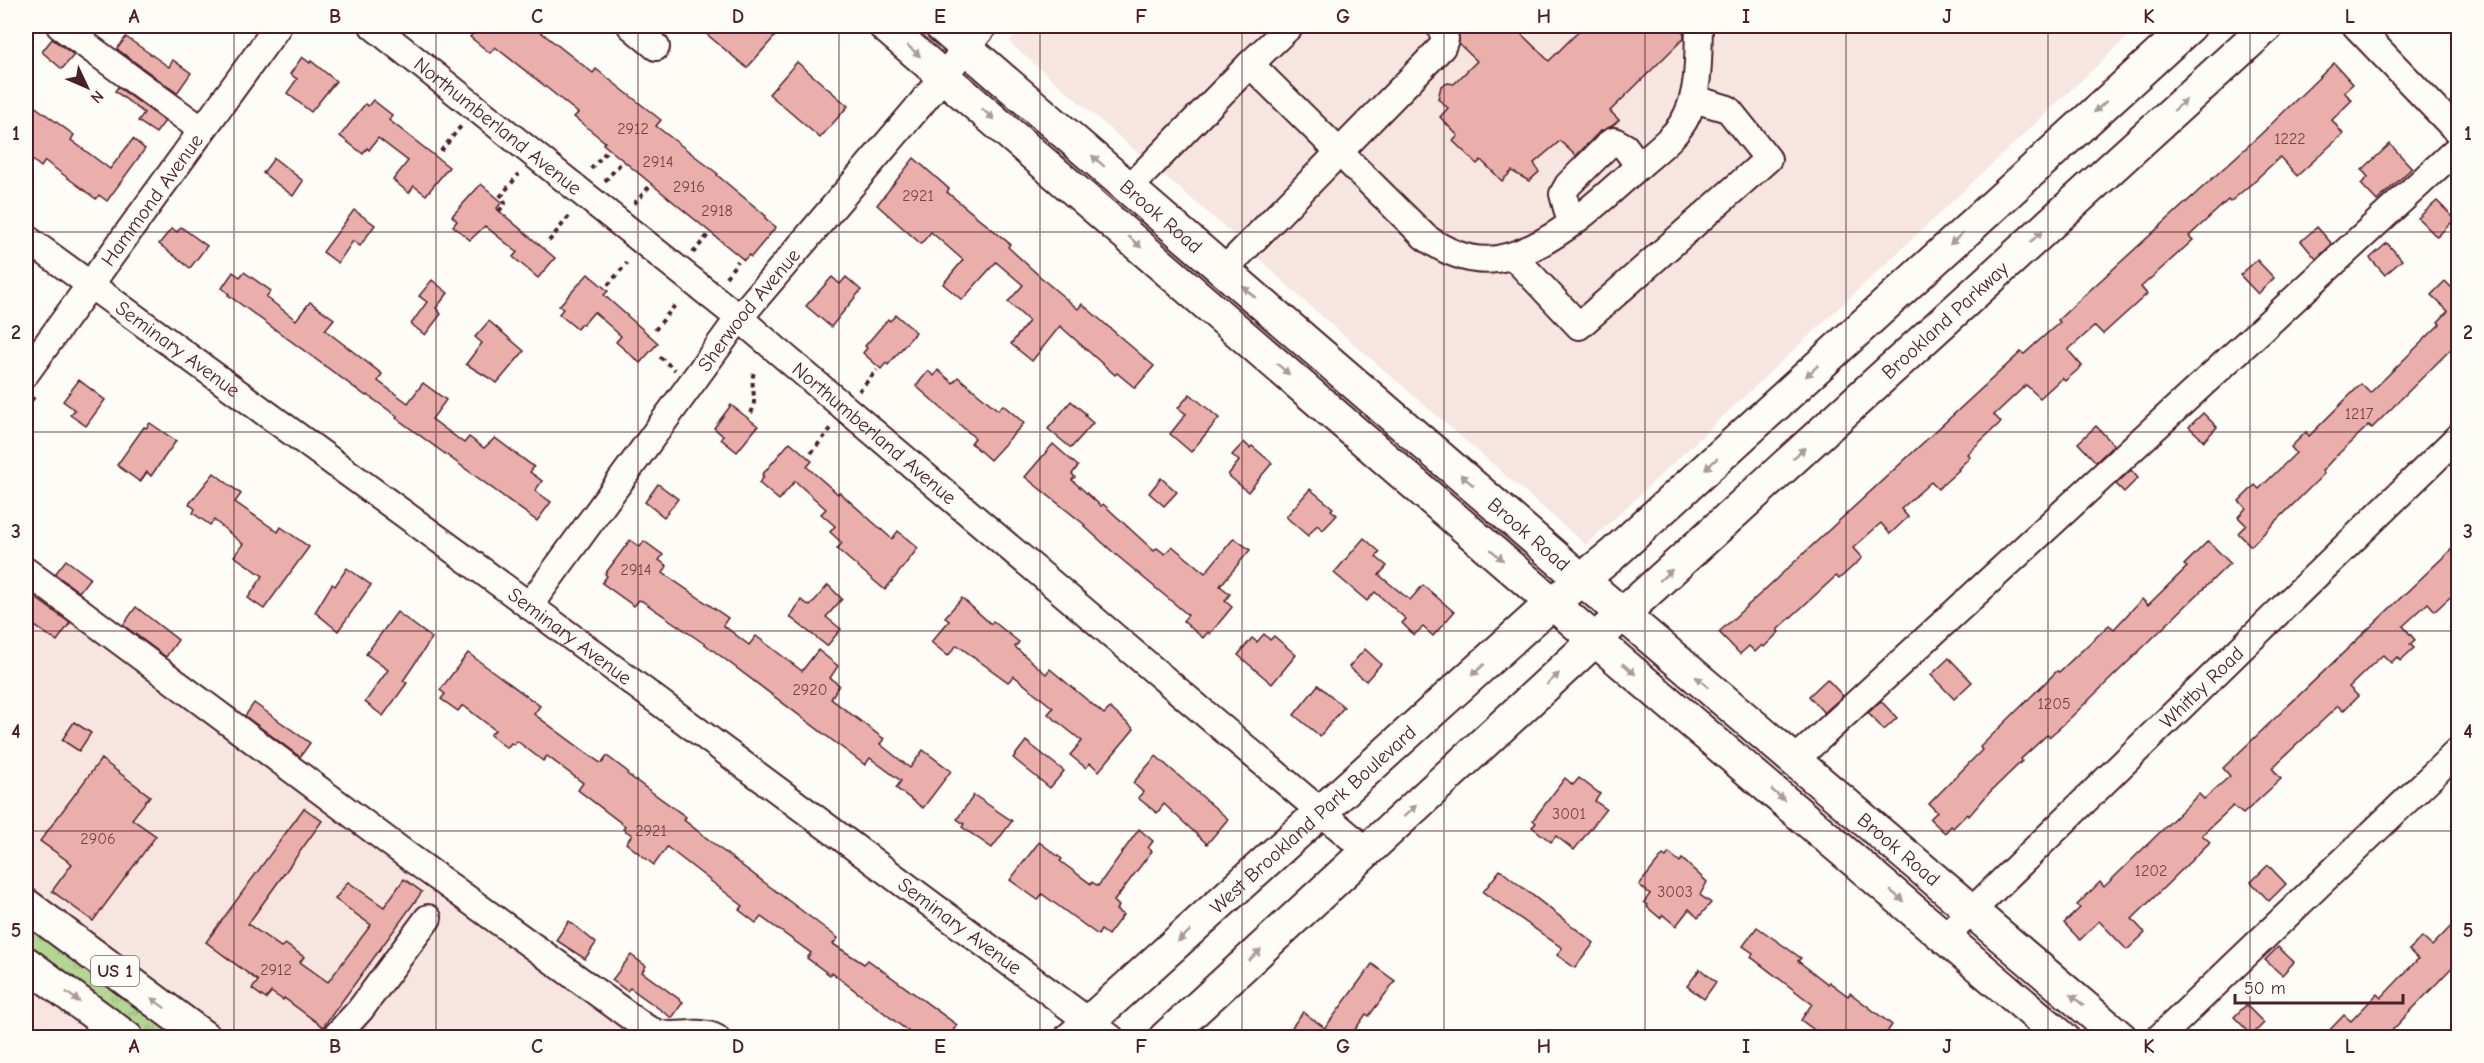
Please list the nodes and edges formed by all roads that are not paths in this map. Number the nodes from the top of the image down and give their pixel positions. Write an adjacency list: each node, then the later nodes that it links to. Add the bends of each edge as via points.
1 (60, 26): 18 (street)
2 (278, 26): 18 (street, Hammond Avenue)
3 (373, 26): 29 (street, Northumberland Avenue)
4 (630, 26): 14 (street)
5 (885, 26): 16 (main road, Brook Road, one-way to 16)
6 (940, 26): 13 (main road, Brook Road)
7 (1290, 26): 15 (street)
8 (1440, 26): 21 (street, via 1445,39 1442,47)
9 (1699, 26): 17 (street)
10 (2190, 26): 33 (main road, one-way to 33)
11 (2267, 26): 36 (main road, Brookland Parkway, one-way to 11)
12 (2356, 26): 19 (street)
13 (975, 37): 16 (street, Sherwood Avenue); 23 (main road, Brook Road, one-way to 13)
14 (656, 47)
15 (1250, 64): 21 (street); 23 (street)
16 (944, 76): 29 (street, Sherwood Avenue); 34 (main road, Brook Road, one-way to 34)
17 (1694, 99): 22 (street, via 1678,129); 26 (street, via 1728,109 1768,159 1579,326)
18 (202, 130): 28 (street, Hammond Avenue)
19 (2458, 132)
20 (2458, 148): 39 (street)
21 (1340, 152): 26 (street, via 1436,245 1479,260); 27 (street)
22 (1639, 166): 24 (street); 24 (street, via 1619,143 1610,143 1563,194)
23 (1129, 188): 27 (main road, Brook Road)
24 (1571, 223): 26 (street)
25 (26, 238): 28 (street, Seminary Avenue)
26 (1513, 256)
27 (1224, 270): 33 (main road, Brook Road, one-way to 27)
28 (90, 285): 30 (street, Hammond Avenue); 35 (street, Seminary Avenue)
29 (738, 318): 35 (street, Sherwood Avenue); 40 (street, Northumberland Avenue)
30 (26, 373)
31 (2458, 437): 44 (street, Whitby Road)
32 (26, 572): 51 (street, via 646,1028 662,1035)
33 (1582, 580): 34 (main road); 36 (main road, Brook Road)
34 (1553, 603): 37 (main road, Brook Road); 40 (main road, West Brookland Park Boulevard, one-way to 40)
35 (529, 606): 47 (street, Seminary Avenue)
36 (1623, 614): 37 (main road); 39 (main road, Brook Road, one-way to 36)
37 (1595, 640): 41 (main road, one-way to 37); 45 (main road, Brook Road, one-way to 45)
38 (2458, 751): 55 (street)
39 (1794, 760): 44 (main road, Brook Road)
40 (1322, 812): 41 (street, Northumberland Avenue); 47 (main road, West Brookland Park Boulevard, one-way to 47)
41 (1367, 851): 52 (main road, one-way to 41)
42 (26, 905): 49 (main road, US 1, one-way to 42)
43 (428, 918): 50 (street, via 360,1010)
44 (1981, 918): 45 (street, Whitby Road); 54 (main road, Brook Road, one-way to 44)
45 (1956, 946): 53 (main road, Brook Road)
46 (26, 963): 48 (main road, US 1, one-way to 48)
47 (1090, 1032)
48 (127, 1038)
49 (205, 1038)
50 (334, 1038)
51 (716, 1038)
52 (1166, 1038)
53 (2063, 1038)
54 (2121, 1038)
55 (2159, 1038)

